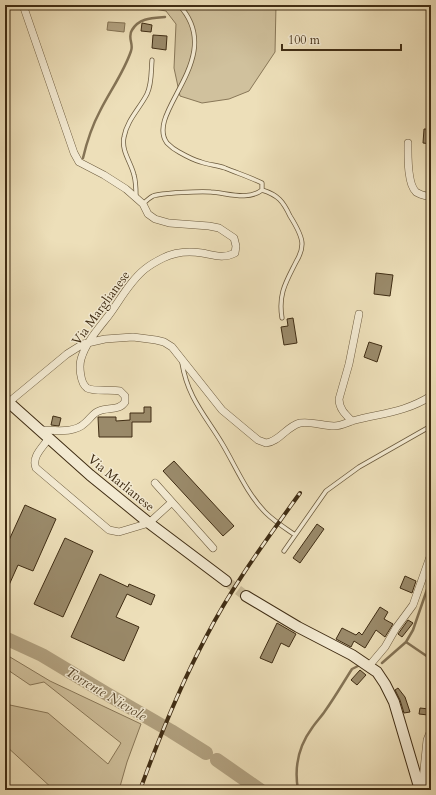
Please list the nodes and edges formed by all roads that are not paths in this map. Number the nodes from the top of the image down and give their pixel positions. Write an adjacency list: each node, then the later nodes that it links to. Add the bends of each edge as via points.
1 (23, 5): 7 (street, Via Marglianese, via 76,158)
2 (179, 5): 5 (lane, via 194,34 195,51 189,72 174,98 162,132 167,143 190,158 253,178 262,183)
3 (152, 60): 7 (lane, via 148,92 125,130 123,139 134,174)
4 (408, 143): 6 (street, via 413,188 418,193)
5 (262, 190): 8 (lane, via 250,196 210,192 161,194 152,196); 10 (lane, via 282,201 299,232 302,244 282,293)
6 (431, 197)
7 (136, 198): 8 (street, Via Marglianese)
8 (143, 204): 11 (street, Via Marglianese, via 148,214 155,219 169,223 209,226 229,233 234,238 235,253 228,257 186,252 173,254 145,269)
9 (360, 314): 15 (street, via 339,399 342,410)
10 (282, 318)
11 (89, 342): 12 (street, via 121,337 146,338 164,342); 14 (street, via 76,348); 17 (street, Via Marglianese, via 80,362 85,385 89,389 120,391 125,396 125,402 121,407 100,410 84,424 73,429)
12 (182, 358): 15 (street, via 222,410 262,442 269,443 301,423 336,426); 22 (lane, via 185,376 197,406 252,495 266,513)
13 (431, 396): 15 (street, via 404,410)
14 (7, 400): 17 (street, Via Marlianese)
15 (352, 422)
16 (431, 426): 22 (lane, via 377,456 336,483 321,497)
17 (40, 430): 18 (street, Via Marlianese)
18 (49, 438): 21 (street, Via Marlianese); 21 (street, via 36,456 36,468 107,529 119,532)
19 (155, 483): 20 (street)
20 (172, 502): 21 (street); 23 (street)
21 (149, 523): 26 (street, Via Marlianese)
22 (295, 535): 24 (lane)
23 (213, 548)
24 (284, 551)
25 (431, 554): 28 (street, via 412,605 385,647)
26 (226, 582)
27 (246, 596): 28 (street)
28 (369, 666): 30 (street, via 377,672 394,702)
29 (431, 730): 30 (street, via 427,740)
30 (421, 790)

